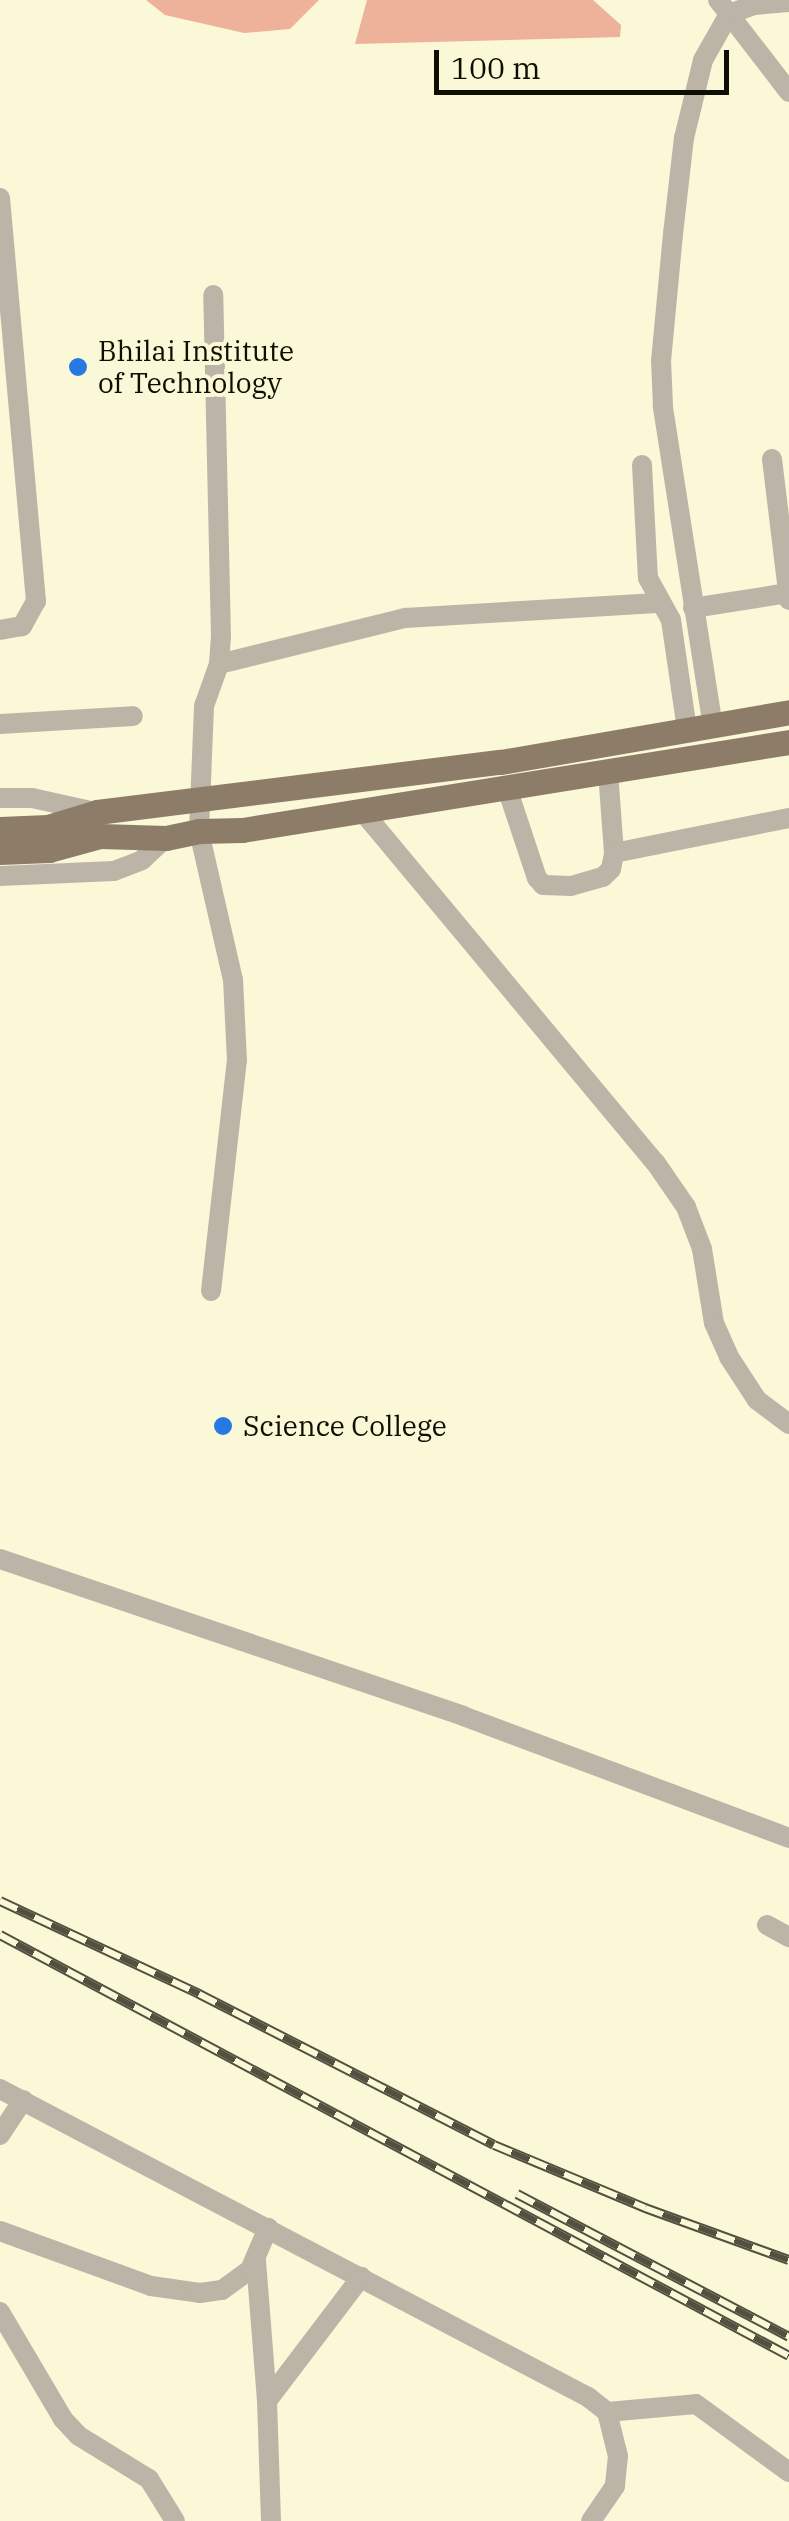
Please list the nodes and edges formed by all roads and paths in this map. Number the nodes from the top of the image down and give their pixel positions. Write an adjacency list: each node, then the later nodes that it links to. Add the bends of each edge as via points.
1 (789, 2): 2 (street, via 754,5)
2 (720, 21): 3 (street); 10 (street, via 697,75 684,138 661,361)
3 (789, 92)
4 (0, 198): 11 (street, via 36,601 30,620)
5 (212, 295): 12 (street)
6 (772, 459): 8 (street)
7 (642, 465): 9 (street, via 648,578)
8 (788, 596): 10 (street)
9 (661, 603): 12 (street, via 405,618); 16 (street)
10 (693, 608): 16 (street)
11 (0, 630)
12 (218, 664): 21 (street, via 204,706)
13 (789, 712): 16 (main road)
14 (133, 716): 15 (street)
15 (0, 724)
16 (700, 729): 21 (main road)
17 (789, 742): 18 (main road)
18 (608, 772): 19 (main road); 30 (street)
19 (507, 788): 23 (main road); 30 (street, via 543,885 603,877)
20 (0, 798): 22 (street)
21 (199, 802): 22 (main road); 26 (street)
22 (97, 812): 27 (main road)
23 (362, 812): 26 (main road); 33 (street, via 655,1162 686,1207 702,1249 714,1323 729,1358 758,1400)
24 (789, 818): 30 (street)
25 (0, 830): 27 (main road)
26 (199, 830): 28 (main road); 32 (street, via 232,980 238,1061)
27 (49, 838): 28 (main road); 29 (main road)
28 (166, 838): 31 (street, via 142,860 114,871)
29 (0, 852)
30 (614, 853)
31 (0, 876)
32 (211, 1290)
33 (789, 1424)
34 (0, 1558): 35 (street, via 463,1716)
35 (789, 1838)
36 (767, 1925): 37 (street)
37 (789, 1937)
38 (0, 2089): 39 (street)
39 (23, 2100): 40 (street); 41 (street)
40 (0, 2135)
41 (268, 2228): 43 (street); 44 (street)
42 (0, 2231): 43 (street, via 167,2290 222,2290)
43 (256, 2261): 46 (street)
44 (361, 2277): 46 (street); 47 (street)
45 (0, 2312): 49 (street, via 63,2419 149,2479)
46 (267, 2401): 50 (street)
47 (607, 2412): 48 (street, via 696,2404); 51 (street, via 618,2456 615,2486)
48 (789, 2472)
49 (175, 2521)
50 (270, 2521)
51 (591, 2521)

